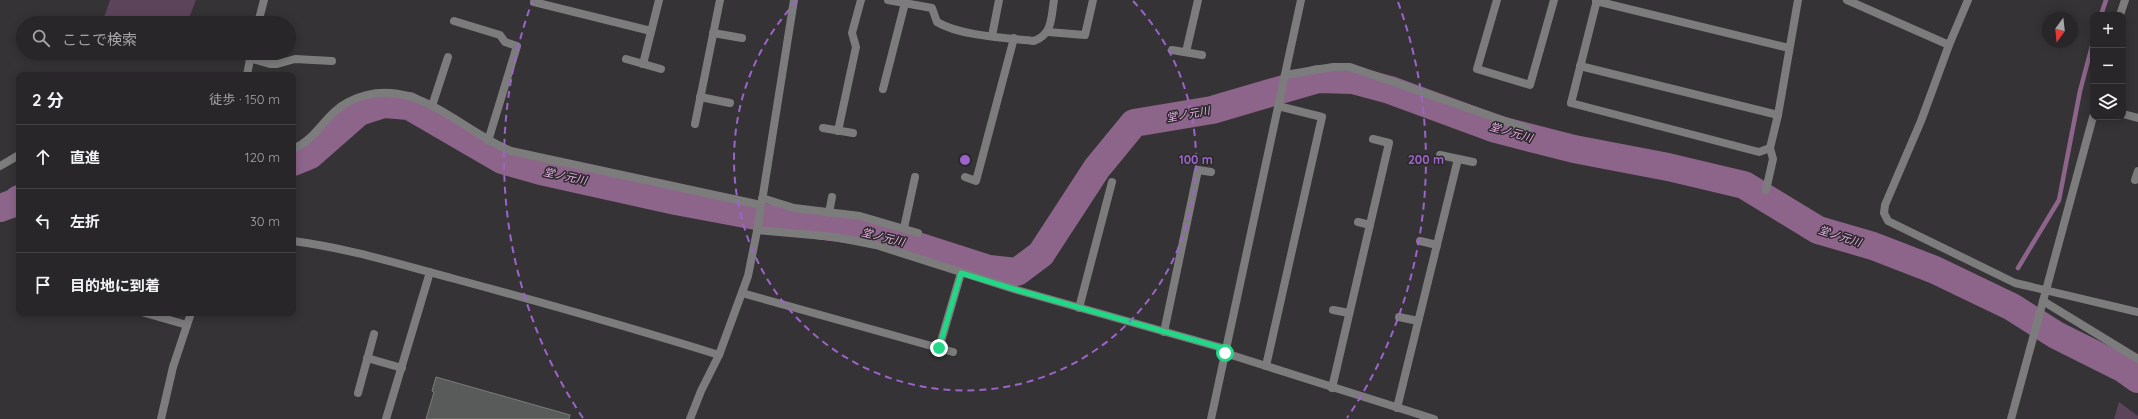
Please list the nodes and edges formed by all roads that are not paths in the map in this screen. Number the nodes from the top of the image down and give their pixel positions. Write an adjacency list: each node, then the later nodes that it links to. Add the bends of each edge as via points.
1 (264, 0): 24 (street)
2 (659, 0): 26 (street)
3 (720, 0): 28 (street)
4 (794, 0): 80 (street)
5 (860, 0): 61 (street, via 852,33 856,47)
6 (888, 0): 20 (street)
7 (999, 0): 29 (street)
8 (1054, 0): 27 (street)
9 (1093, 0): 27 (street, via 1085,35)
10 (1198, 0): 35 (street)
11 (1301, 0): 48 (street)
12 (1497, 0): 13 (street, via 1477,69 1530,85)
13 (1554, 0)
14 (1798, 0): 33 (street)
15 (1847, 0): 32 (street)
16 (1968, 0): 32 (street)
17 (2124, 0): 23 (street)
18 (534, 1): 22 (street); 26 (street)
19 (1596, 1): 33 (street); 45 (street)
20 (905, 3): 21 (street); 49 (street)
21 (933, 4): 29 (street, via 937,22 943,26)
22 (532, 11)
23 (2121, 12)
24 (260, 16)
25 (454, 21): 64 (street, via 500,35 505,42 516,46)
26 (651, 31): 44 (street)
27 (1048, 32): 31 (street, via 1043,38 1034,41)
28 (713, 33): 30 (street); 50 (street)
29 (992, 36): 31 (street)
30 (742, 38)
31 (1014, 38): 75 (street, via 976,181)
32 (1949, 45): 92 (street, via 1884,213 1888,222 2015,283)
33 (1789, 48): 54 (street)
34 (1172, 50): 35 (street)
35 (1186, 52): 36 (street)
36 (1202, 55)
37 (448, 57): 52 (street)
38 (296, 59): 43 (street)
39 (626, 59): 44 (street)
40 (249, 60): 47 (street)
41 (260, 60): 42 (street, via 277,64)
42 (291, 60)
43 (332, 61)
44 (643, 64): 46 (street)
45 (1580, 66): 54 (street); 66 (street, via 1571,103 1759,152)
46 (661, 68)
47 (247, 72)
48 (1285, 75): 53 (street); 60 (street, via 1333,67 1350,67)
49 (883, 88)
50 (700, 97): 51 (street); 58 (street)
51 (730, 103)
52 (432, 106): 64 (street); 65 (street, via 397,93 382,92 362,97 334,112 308,140)
53 (1278, 106): 107 (street); 112 (street, via 1322,117)
54 (1778, 115): 66 (street)
55 (2126, 115): 56 (street)
56 (2138, 118)
57 (2092, 120): 92 (street)
58 (695, 124)
59 (823, 128): 61 (street)
60 (1528, 129)
61 (838, 131): 62 (street)
62 (853, 133)
63 (1373, 139): 83 (street, via 1389,144)
64 (488, 140): 80 (street, via 530,157)
65 (296, 147)
66 (1770, 148): 78 (street, via 1773,159)
67 (1440, 155): 69 (street)
68 (16, 157): 71 (street)
69 (1458, 159): 70 (street); 89 (street)
70 (1473, 162)
71 (0, 166)
72 (2138, 171): 76 (street)
73 (1211, 172): 104 (street, via 1198,170)
74 (915, 177): 85 (street)
75 (966, 177)
76 (2135, 180)
77 (1112, 182): 95 (street)
78 (1766, 190)
79 (832, 197): 81 (street)
80 (761, 204): 81 (street); 84 (street)
81 (829, 213): 85 (street, via 860,216)
82 (1358, 222): 83 (street)
83 (1370, 225): 98 (street)
84 (758, 228): 91 (street, via 855,240); 93 (street)
85 (904, 228): 86 (street)
86 (918, 233)
87 (1420, 241): 89 (street)
88 (296, 242): 90 (street, via 345,250)
89 (1437, 245): 102 (street)
90 (430, 272): 109 (street, via 575,311); 113 (street)
91 (961, 273): 95 (street); 106 (street)
92 (2046, 290): 94 (street); 97 (street)
93 (742, 293): 106 (street); 109 (street)
94 (2042, 304): 111 (street); 122 (street)
95 (1079, 308): 104 (street)
96 (1333, 310): 98 (street)
97 (2138, 312)
98 (1349, 313): 114 (street)
99 (155, 316): 103 (street)
100 (190, 316): 103 (street)
101 (1399, 317): 102 (street)
102 (1418, 321): 116 (street)
103 (187, 325): 117 (street, via 173,367)
104 (1164, 332): 107 (street)
105 (374, 334): 110 (street)
106 (939, 348): 108 (street)
107 (1225, 351): 112 (street); 120 (street)
108 (953, 352)
109 (719, 355): 119 (street)
110 (367, 358): 113 (street); 115 (street)
111 (2138, 359)
112 (1266, 366): 114 (street)
113 (402, 368): 118 (street)
114 (1332, 388): 116 (street)
115 (358, 393)
116 (1397, 408): 121 (street)
117 (161, 419)
118 (386, 419)
119 (690, 419)
120 (1211, 419)
121 (1434, 419)
122 (2011, 419)

